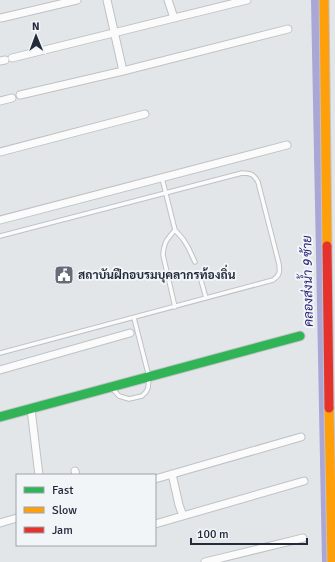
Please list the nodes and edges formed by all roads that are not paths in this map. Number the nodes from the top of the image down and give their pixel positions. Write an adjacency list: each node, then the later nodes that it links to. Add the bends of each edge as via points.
1 (77, 0): 6 (street)
2 (107, 0): 9 (street)
3 (168, 0): 7 (street)
4 (247, 0): 7 (street)
5 (324, 0): 32 (street)
6 (1, 18)
7 (174, 18): 9 (street)
8 (288, 28): 11 (street)
9 (115, 33): 10 (street); 11 (street)
10 (6, 60)
11 (124, 70): 12 (street)
12 (20, 95)
13 (12, 98): 14 (street)
14 (0, 101)
15 (145, 114): 17 (street)
16 (287, 145): 18 (street)
17 (0, 152)
18 (162, 178): 19 (lane); 20 (street)
19 (166, 192): 21 (lane); 22 (lane); 25 (lane, via 242,173 249,173 258,182 280,272 273,280)
20 (0, 220)
21 (175, 230): 23 (lane, via 188,246); 26 (lane, via 166,240 163,255)
22 (0, 236)
23 (196, 262)
24 (199, 273): 25 (lane)
25 (206, 298): 26 (lane)
26 (175, 307): 27 (lane)
27 (134, 318): 30 (lane); 33 (lane)
28 (130, 333): 31 (street)
29 (300, 336): 33 (street)
30 (0, 354)
31 (0, 370)
32 (332, 372): 34 (street)
33 (149, 377): 35 (street); 35 (lane, via 148,388 142,396 123,398)
34 (332, 382): 49 (street)
35 (111, 387): 36 (street)
36 (31, 408): 37 (street); 39 (street)
37 (0, 417)
38 (301, 437): 40 (street)
39 (38, 474)
40 (172, 474): 41 (street); 43 (street)
41 (156, 479)
42 (304, 481): 43 (street)
43 (183, 516): 46 (street)
44 (16, 518): 45 (street)
45 (0, 523)
46 (156, 524)
47 (302, 538): 48 (street)
48 (205, 562)
49 (332, 562)

